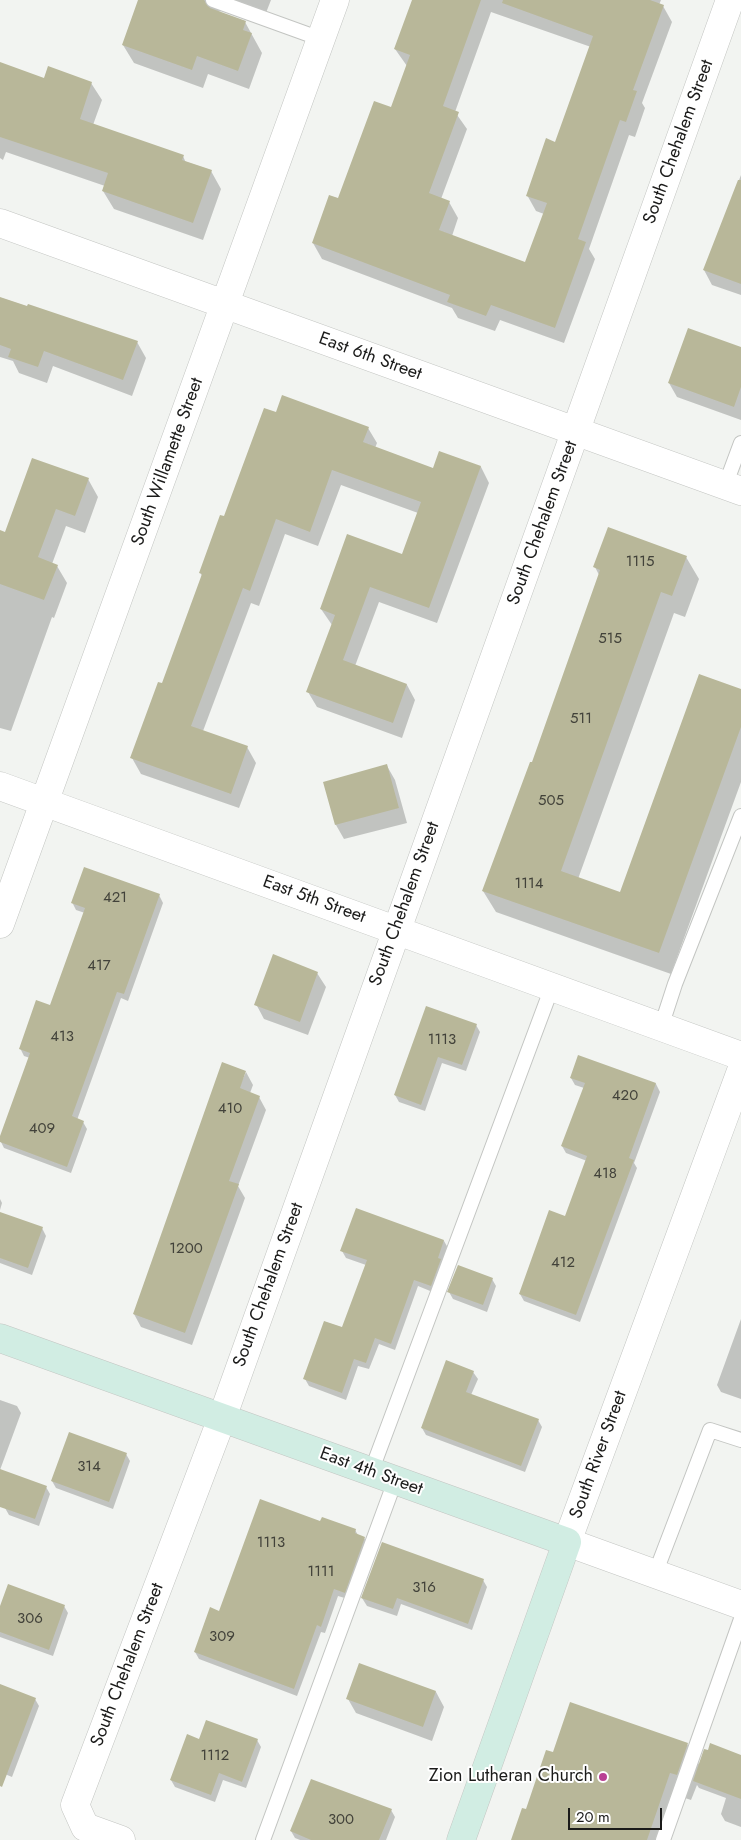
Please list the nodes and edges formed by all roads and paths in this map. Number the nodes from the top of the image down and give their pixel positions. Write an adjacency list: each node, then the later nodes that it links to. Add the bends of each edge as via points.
1 (213, 0): 4 (lane)
2 (335, 0): 4 (street, South Willamette Street)
3 (730, 0): 7 (street, South Chehalem Street)
4 (321, 39): 6 (street, South Willamette Street)
5 (0, 223): 6 (street, East 6th Street)
6 (225, 305): 7 (street, East 6th Street); 11 (street, South Willamette Street)
7 (576, 432): 9 (street, East 6th Street); 14 (street, South Chehalem Street)
8 (741, 443): 9 (lane)
9 (733, 488)
10 (0, 786): 11 (street, East 5th Street)
11 (45, 802): 13 (street, South Willamette Street); 14 (street, East 5th Street)
12 (741, 816): 16 (lane)
13 (0, 924)
14 (396, 930): 15 (street, East 5th Street); 20 (street, South Chehalem Street)
15 (552, 987): 16 (street, East 5th Street); 22 (lane)
16 (661, 1027): 17 (street, East 5th Street)
17 (741, 1056)
18 (741, 1071): 23 (street, South River Street)
19 (0, 1338): 20 (main road, East 4th Street)
20 (222, 1418): 22 (main road, East 4th Street); 27 (street, South Chehalem Street, via 75,1805 85,1827)
21 (741, 1440): 24 (lane, via 710,1430)
22 (383, 1476): 23 (main road, East 4th Street); 28 (lane)
23 (567, 1542): 24 (street, East 4th Street); 29 (main road, South River Street)
24 (655, 1574): 25 (street, East 4th Street)
25 (741, 1605)
26 (741, 1618): 30 (lane)
27 (121, 1840)
28 (263, 1840)
29 (461, 1840)
30 (663, 1840)

